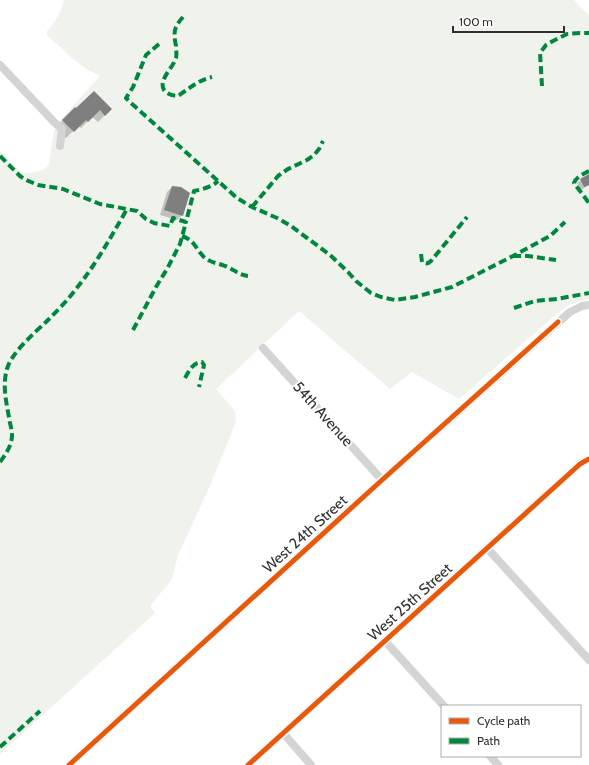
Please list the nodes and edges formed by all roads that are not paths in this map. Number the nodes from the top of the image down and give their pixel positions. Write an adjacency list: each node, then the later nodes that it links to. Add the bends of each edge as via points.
1 (0, 65): 2 (street, via 62,128)
2 (60, 146)
3 (589, 305): 6 (street, West 24th Street, via 570,312)
4 (263, 348): 6 (street, 54th Avenue)
5 (589, 459): 7 (street, West 25th Street, via 580,464)
6 (382, 480): 13 (street, West 24th Street)
7 (487, 548): 8 (street, West 25th Street); 9 (street)
8 (385, 641): 10 (street); 11 (street, West 25th Street)
9 (589, 660)
10 (443, 705)
11 (283, 733): 14 (street, West 25th Street); 15 (street)
12 (491, 757): 16 (street)
13 (69, 765)
14 (248, 765)
15 (311, 765)
16 (498, 765)

